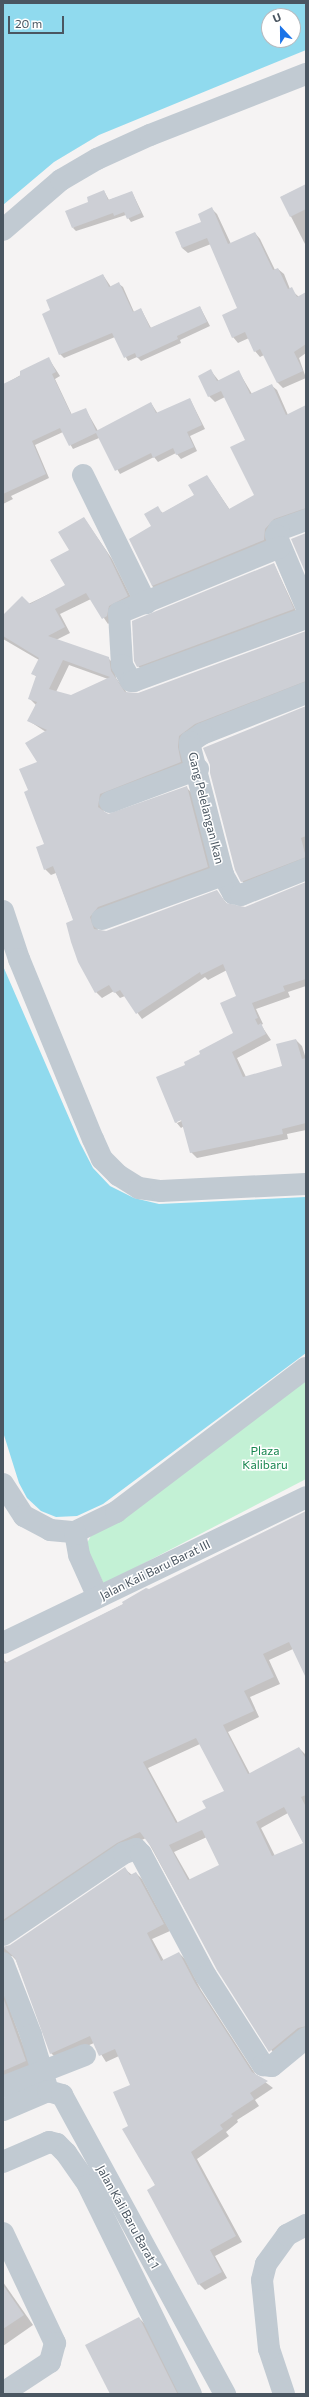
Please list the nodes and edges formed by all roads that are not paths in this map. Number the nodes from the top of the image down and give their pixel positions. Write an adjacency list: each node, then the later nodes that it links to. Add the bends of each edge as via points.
1 (306, 74): 2 (street, via 150,134 97,159 61,180)
2 (3, 230)
3 (83, 475): 6 (street)
4 (306, 520): 5 (street, via 276,532)
5 (280, 547): 6 (street); 7 (street)
6 (146, 604): 8 (street, via 119,612 121,659 132,681)
7 (306, 606)
8 (306, 618)
9 (306, 693): 10 (street, Gang Pelelangan Ikan, via 195,738 190,742 190,747)
10 (198, 769): 11 (street); 13 (street, Gang Pelelangan Ikan)
11 (110, 802)
12 (306, 869): 13 (street, Gang Pelelangan Ikan, via 241,895 233,893)
13 (223, 875): 15 (street)
14 (3, 912): 16 (street, via 19,959 93,1139 102,1159 118,1175 140,1188 161,1192)
15 (102, 919)
16 (306, 1184)
17 (306, 1368): 20 (street, via 116,1512)
18 (3, 1484): 20 (street, via 24,1516 50,1530)
19 (306, 1497): 21 (street, Jalan Kali Baru Barat III)
20 (74, 1532): 21 (street, via 79,1555)
21 (98, 1597): 22 (street, Jalan Kali Baru Barat III)
22 (4, 1639)
23 (3, 1935): 25 (street, via 124,1852 136,1849 206,1976 263,2065 272,2066)
24 (3, 1963): 27 (street)
25 (306, 2038)
26 (85, 2055): 27 (street)
27 (43, 2070): 28 (street); 29 (street)
28 (3, 2087)
29 (48, 2091): 30 (street); 36 (street, Jalan Kali Baru Barat 1, via 62,2095)
30 (3, 2110)
31 (3, 2162): 35 (street, via 48,2142 57,2144 66,2153 88,2185)
32 (306, 2225): 37 (street, via 287,2235 266,2264 262,2280 269,2348)
33 (3, 2233): 34 (street, via 55,2343 50,2362)
34 (3, 2393)
35 (191, 2394)
36 (225, 2394)
37 (284, 2394)

